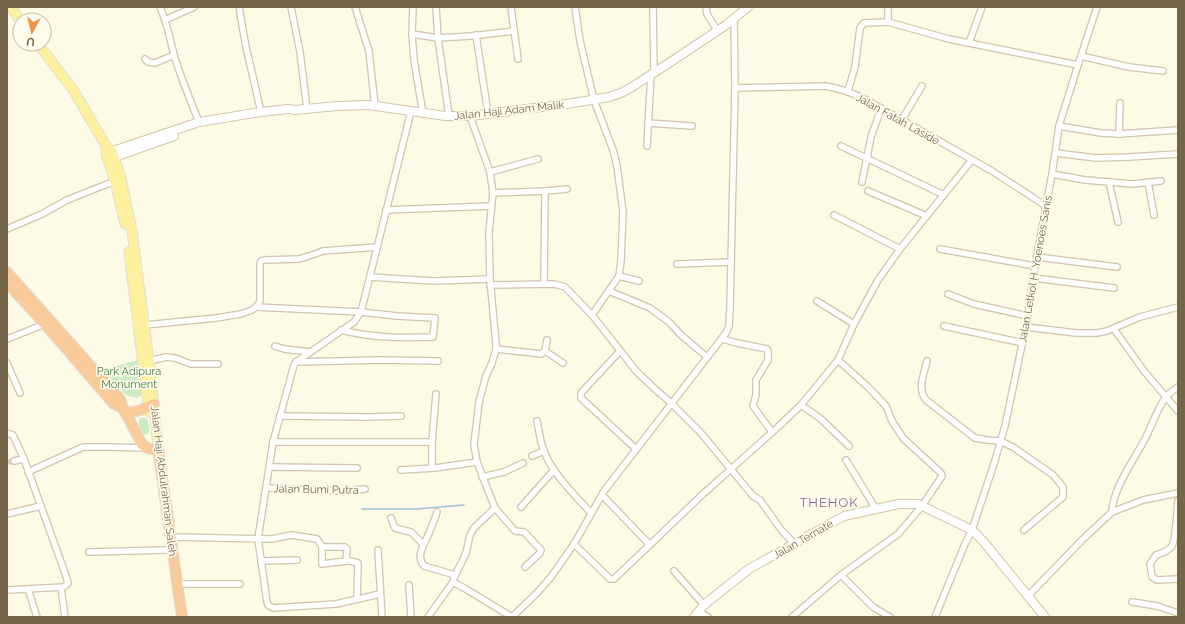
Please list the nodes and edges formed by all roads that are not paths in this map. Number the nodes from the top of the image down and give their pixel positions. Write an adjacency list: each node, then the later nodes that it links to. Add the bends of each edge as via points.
1 (160, 7): 16 (street)
2 (194, 7): 16 (street)
3 (239, 7): 43 (street)
4 (291, 7): 39 (street)
5 (355, 7): 38 (street, via 368,51)
6 (413, 7): 21 (street)
7 (436, 7): 23 (street)
8 (511, 7): 20 (street)
9 (575, 7): 36 (street)
10 (653, 7): 32 (street)
11 (706, 7): 19 (street, via 707,14)
12 (888, 7): 18 (street)
13 (982, 7): 24 (street)
14 (1097, 7): 27 (street, Jalan Letkol H. Yoenoes Sanis)
15 (746, 8): 17 (main road, Jalan Haji Adam Malik)
16 (165, 20): 26 (street)
17 (734, 20): 19 (main road, Jalan Haji Adam Malik); 34 (street)
18 (888, 22): 24 (street, via 949,39); 35 (street, via 862,25)
19 (718, 30): 32 (main road, Jalan Haji Adam Malik)
20 (514, 31): 22 (street); 29 (street)
21 (412, 34): 23 (street); 44 (street)
22 (476, 35): 23 (street); 45 (street)
23 (438, 38): 46 (street)
24 (970, 42): 30 (street)
25 (44, 52): 57 (main road, via 74,91)
26 (174, 55): 28 (street, via 152,64); 49 (street)
27 (1081, 56): 30 (street, Jalan Letkol H. Yoenoes Sanis); 31 (street, via 1129,67)
28 (145, 58)
29 (518, 59)
30 (1078, 65): 52 (street, Jalan Letkol H. Yoenoes Sanis)
31 (1163, 71)
32 (653, 73): 36 (main road, Jalan Haji Adam Malik, via 621,93); 50 (street)
33 (922, 86): 48 (street)
34 (735, 88): 35 (street, Jalan Fatah Laside, via 825,86); 87 (street)
35 (848, 91): 40 (street, Jalan Fatah Laside)
36 (594, 100): 45 (main road, Jalan Haji Adam Malik); 91 (street, via 613,150 619,181 623,212)
37 (1120, 103): 54 (street)
38 (375, 106): 39 (main road, Jalan Haji Adam Malik); 42 (main road, Jalan Haji Adam Malik)
39 (308, 109): 41 (main road, Jalan Haji Adam Malik)
40 (881, 109): 48 (street, Jalan Fatah Laside); 60 (street)
41 (295, 110): 43 (main road, Jalan Haji Adam Malik); 57 (main road, via 289,114 230,120)
42 (411, 111): 44 (main road, Jalan Haji Adam Malik); 77 (street)
43 (261, 112): 49 (main road, Jalan Haji Adam Malik)
44 (423, 114): 46 (main road, Jalan Haji Adam Malik)
45 (488, 114): 47 (main road, Jalan Haji Adam Malik)
46 (449, 116): 47 (main road, Jalan Haji Adam Malik)
47 (470, 116): 63 (street)
48 (901, 121): 62 (street, Jalan Fatah Laside)
49 (199, 122): 57 (main road, Jalan Haji Adam Malik)
50 (648, 123): 51 (street); 55 (street)
51 (692, 126)
52 (1059, 126): 54 (street); 58 (street, Jalan Letkol H. Yoenoes Sanis)
53 (1178, 130): 54 (street)
54 (1119, 134)
55 (647, 146)
56 (840, 146): 60 (street)
57 (109, 153): 65 (main road, Jalan Haji Abdulrahman Saleh); 109 (main road, Jalan Haji Abdulrahman Saleh, via 121,178 130,217)
58 (1056, 153): 59 (street, via 1096,158); 64 (street, Jalan Letkol H. Yoenoes Sanis)
59 (1178, 154)
60 (866, 157): 67 (street); 74 (street)
61 (538, 159): 63 (street)
62 (971, 161): 74 (street); 76 (street, Jalan Fatah Laside, via 992,171)
63 (490, 172): 73 (street)
64 (1052, 174): 68 (street); 76 (street, Jalan Letkol H. Yoenoes Sanis)
65 (115, 181): 82 (street, via 67,200); 138 (main road, Jalan Haji Abdulrahman Saleh, via 126,226)
66 (1161, 181): 69 (street)
67 (862, 182)
68 (1108, 182): 69 (street); 81 (street)
69 (1148, 182): 79 (street)
70 (567, 189): 71 (street)
71 (545, 191): 73 (street); 97 (street)
72 (868, 191): 80 (street)
73 (493, 193): 75 (street)
74 (944, 195): 80 (street)
75 (491, 206): 77 (street); 96 (street)
76 (1046, 206): 86 (street, Jalan Letkol H. Yoenoes Sanis)
77 (386, 210): 83 (street)
78 (834, 215): 84 (street)
79 (1154, 215)
80 (927, 216): 84 (street)
81 (1118, 222)
82 (7, 229)
83 (376, 247): 92 (street); 102 (street, via 323,251 299,258 261,261 260,301)
84 (900, 249): 108 (street, via 878,280)
85 (940, 249): 89 (street)
86 (1037, 257): 89 (street, Jalan Letkol H. Yoenoes Sanis); 90 (street)
87 (731, 262): 88 (street); 115 (street, via 729,326)
88 (677, 264)
89 (1035, 266): 94 (street, Jalan Letkol H. Yoenoes Sanis)
90 (1117, 267)
91 (619, 276): 95 (street); 99 (street)
92 (370, 277): 96 (street); 104 (street)
93 (8, 278): 107 (highway); 139 (highway, via 116,393)
94 (1034, 278): 98 (street); 106 (street, Jalan Letkol H. Yoenoes Sanis)
95 (639, 281)
96 (490, 282): 97 (street); 119 (street)
97 (544, 284): 105 (street, via 565,287)
98 (1114, 288)
99 (609, 291): 105 (street); 123 (street, via 650,308 669,322)
100 (948, 294): 106 (street, via 974,304)
101 (818, 301): 108 (street)
102 (256, 307): 104 (street); 109 (street, via 248,312 216,318)
103 (1178, 307): 112 (street)
104 (361, 312): 113 (street, via 354,322); 113 (street, via 435,318 433,337 391,338 365,336)
105 (592, 316): 121 (street)
106 (1028, 316): 111 (street, Jalan Letkol H. Yoenoes Sanis)
107 (45, 324): 114 (street); 139 (highway, via 114,404)
108 (854, 324): 124 (street)
109 (145, 325): 125 (main road, Jalan Haji Abdulrahman Saleh)
110 (944, 326): 117 (street)
111 (1026, 327): 112 (street, via 1076,333 1098,333); 117 (street, Jalan Letkol H. Yoenoes Sanis)
112 (1114, 328): 135 (street)
113 (341, 330): 122 (street)
114 (7, 339)
115 (722, 339): 123 (street); 144 (street, via 768,351 768,360 756,380 753,406)
116 (548, 340): 120 (street)
117 (1023, 343): 146 (street, Jalan Letkol H. Yoenoes Sanis)
118 (275, 346): 122 (street)
119 (496, 349): 120 (street, via 537,354); 157 (street, via 478,402 474,444)
120 (545, 351): 131 (street)
121 (620, 351): 136 (street); 151 (street, via 580,395)
122 (310, 352): 127 (street)
123 (707, 358): 136 (street)
124 (838, 360): 137 (street); 173 (street, via 886,406 903,438 941,473 941,478)
125 (149, 361): 130 (street, via 175,358 191,364); 138 (main road, Jalan Haji Abdulrahman Saleh)
126 (438, 361): 127 (street)
127 (296, 362): 141 (street)
128 (927, 362): 146 (street, via 921,389 926,400 975,438)
129 (7, 363): 133 (street)
130 (218, 364)
131 (563, 364)
132 (1178, 387): 135 (street)
133 (20, 393)
134 (436, 394): 148 (street)
135 (1166, 397): 140 (street); 178 (street, via 1124,477)
136 (671, 403): 151 (street); 162 (street)
137 (801, 405): 144 (street); 149 (street, via 821,419)
138 (151, 406): 139 (highway, via 137,412); 150 (main road, Jalan Haji Abdulrahman Saleh)
139 (124, 410): 150 (highway, via 139,439)
140 (1178, 411)
141 (280, 416): 142 (street); 147 (street)
142 (401, 416)
143 (537, 420): 152 (street)
144 (772, 432): 162 (street)
145 (7, 433): 154 (street, via 13,435)
146 (1000, 441): 183 (street, Jalan Letkol H. Yoenoes Sanis); 184 (street, via 1053,475 1063,487 1063,496)
147 (274, 442): 148 (street); 159 (street)
148 (432, 442): 161 (street)
149 (849, 446)
150 (152, 449): 165 (street, via 83,447); 185 (highway, Jalan Haji Abdulrahman Saleh); 192 (highway, Jalan Haji Abdulrahman Saleh)
151 (636, 450): 170 (street)
152 (544, 451): 153 (street); 164 (street)
153 (532, 456)
154 (24, 459): 156 (street); 165 (street)
155 (846, 460): 176 (street)
156 (14, 461)
157 (477, 462): 161 (street); 166 (street)
158 (524, 463): 166 (street, via 504,472)
159 (270, 467): 160 (street); 167 (street)
160 (357, 468)
161 (432, 468): 163 (street)
162 (732, 469): 189 (street); 190 (street)
163 (401, 470)
164 (554, 470): 174 (street); 179 (street)
165 (28, 472): 172 (street)
166 (482, 477): 175 (street)
167 (267, 488): 168 (street, Jalan Bumi Putra, via 341,491); 186 (street)
168 (365, 489)
169 (1178, 493): 178 (street, via 1143,500)
170 (602, 495): 179 (street); 190 (street)
171 (1178, 501): 182 (street)
172 (41, 506): 180 (street); 207 (street, via 68,581 67,586)
173 (922, 506): 176 (main road, Jalan Ternate, via 899,504); 183 (main road, Jalan Ternate); 201 (street, via 898,534)
174 (521, 507)
175 (495, 508): 198 (street, via 515,531 524,532 541,550); 200 (street, via 474,528)
176 (876, 509): 189 (main road, Jalan Ternate, via 844,516)
177 (437, 512): 187 (street)
178 (1112, 512): 211 (street)
179 (591, 513): 188 (street)
180 (7, 514)
181 (391, 518): 187 (street, via 395,528 411,532)
182 (1177, 524): 202 (street, via 1172,547 1156,555 1150,564 1152,577 1157,580)
183 (972, 530): 211 (main road, Jalan Ternate); 227 (street, Jalan Letkol H. Yoenoes Sanis)
184 (1024, 530)
185 (170, 537): 186 (street); 204 (highway, Jalan Haji Abdulrahman Saleh)
186 (258, 539): 191 (street, via 291,535 317,539); 196 (street)
187 (423, 544): 200 (street, via 420,560 424,566)
188 (574, 544): 190 (street, via 612,579); 223 (street, via 551,577)
189 (795, 544): 214 (main road, Jalan Ternate, via 749,569)
190 (650, 545)
191 (322, 546): 197 (street, via 346,548); 197 (street, via 322,564)
192 (167, 550): 194 (street); 218 (highway, Jalan Haji Abdulrahman Saleh)
193 (378, 550): 210 (street)
194 (89, 552)
195 (297, 560): 196 (street)
196 (261, 561): 212 (street, via 267,602 273,608 336,604)
197 (346, 561): 212 (street, via 358,563)
198 (525, 567)
199 (674, 572): 214 (street)
200 (455, 575): 203 (street)
201 (840, 575): 225 (street); 226 (street, via 873,607)
202 (1178, 579)
203 (453, 582): 222 (street); 223 (street)
204 (178, 584): 205 (street); 219 (highway, Jalan Haji Abdulrahman Saleh)
205 (240, 584)
206 (409, 585): 221 (street)
207 (61, 588): 208 (street); 217 (street)
208 (28, 589): 209 (street); 216 (street)
209 (7, 590)
210 (380, 594): 212 (street); 220 (street)
211 (1028, 596): 228 (main road, Jalan Ternate)
212 (357, 599)
213 (1132, 602): 215 (street)
214 (699, 611): 224 (street)
215 (1178, 613)
216 (37, 617)
217 (65, 617)
218 (176, 617)
219 (182, 617)
220 (382, 617)
221 (411, 617)
222 (428, 617)
223 (512, 617)
224 (708, 617)
225 (792, 617)
226 (890, 617)
227 (934, 617)
228 (1045, 617)

